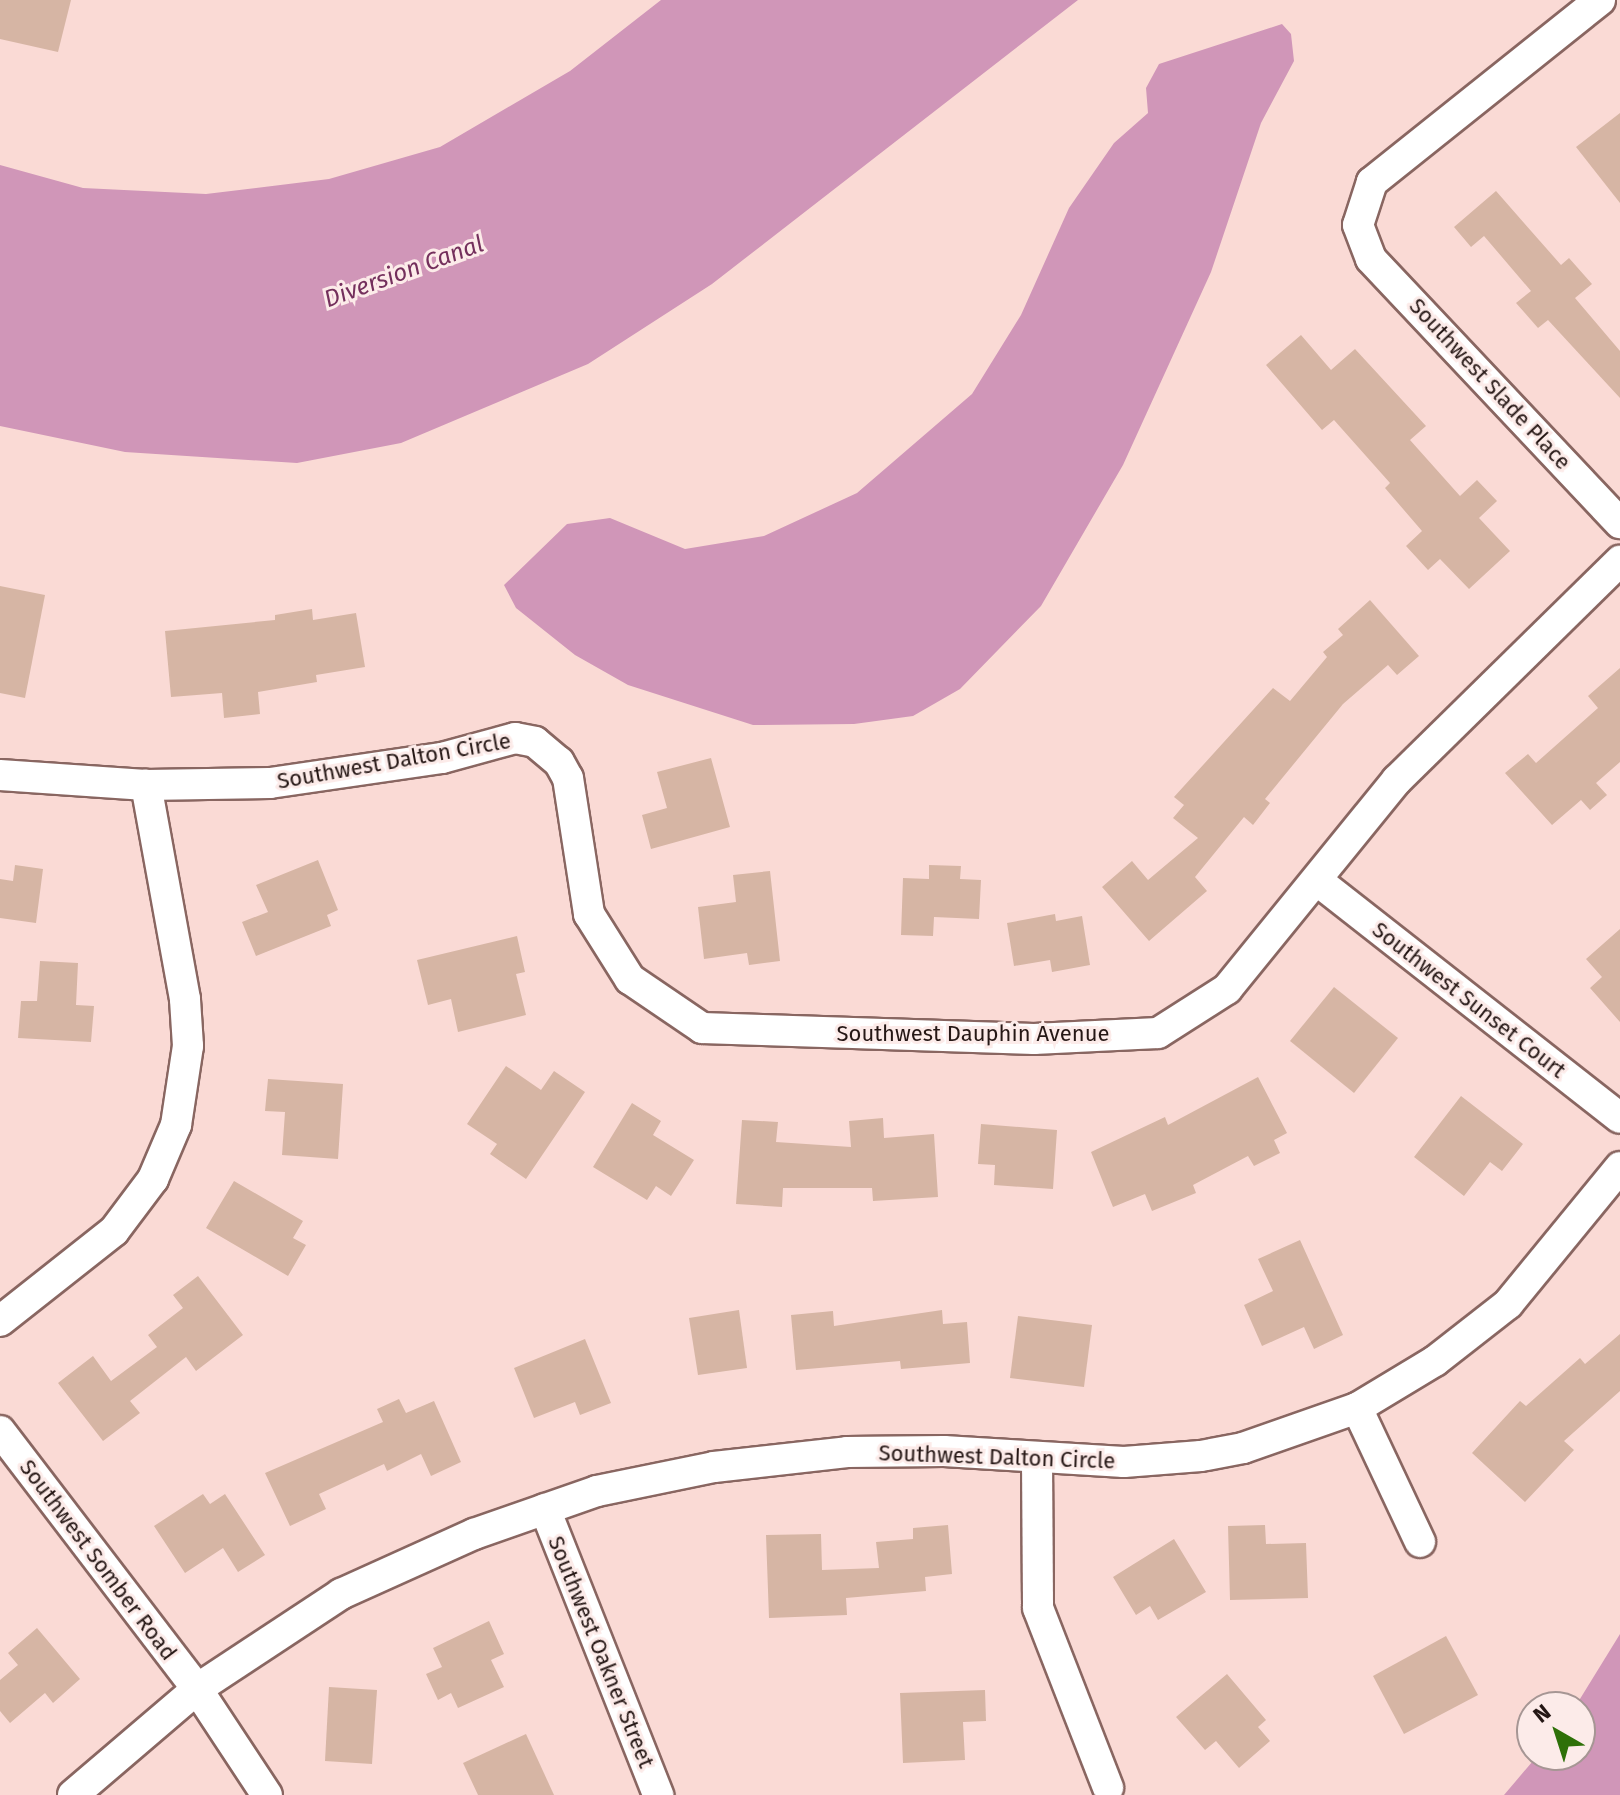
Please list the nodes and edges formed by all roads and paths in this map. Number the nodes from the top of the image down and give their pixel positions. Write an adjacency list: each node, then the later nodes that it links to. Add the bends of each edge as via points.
1 (1600, 0): 2 (street, Southwest Slade Place, via 1372,182 1360,209 1362,243)
2 (1620, 523)
3 (1620, 561): 7 (street, Southwest Dauphin Avenue, via 1397,780)
4 (547, 749): 6 (street, Southwest Dalton Circle, via 515,738 347,774 270,783); 7 (street, Southwest Dauphin Avenue, via 568,778 589,914 630,979 702,1028 1034,1039 1158,1033 1227,989)
5 (0, 775): 6 (street, Southwest Dalton Circle)
6 (146, 785): 10 (street, via 185,999 188,1046 176,1125 153,1179 114,1231)
7 (1319, 882): 8 (street, Southwest Sunset Court)
8 (1620, 1118)
9 (1620, 1167): 11 (street, Southwest Dalton Circle, via 1508,1304 1435,1361)
10 (0, 1321)
11 (1357, 1408): 13 (street, Southwest Dalton Circle, via 1243,1448 1201,1456); 15 (street)
12 (0, 1431): 16 (street, Southwest Somber Road)
13 (1037, 1460): 14 (street, Southwest Dalton Circle, via 944,1451 778,1458 663,1475); 17 (street, via 1038,1608)
14 (545, 1509): 16 (street, Southwest Dalton Circle, via 474,1534 341,1594); 20 (street, Southwest Oakner Street)
15 (1420, 1542)
16 (197, 1689): 18 (street, Southwest Dalton Circle); 19 (street, Southwest Somber Road)
17 (1108, 1788)
18 (73, 1795)
19 (267, 1795)
20 (658, 1795)

